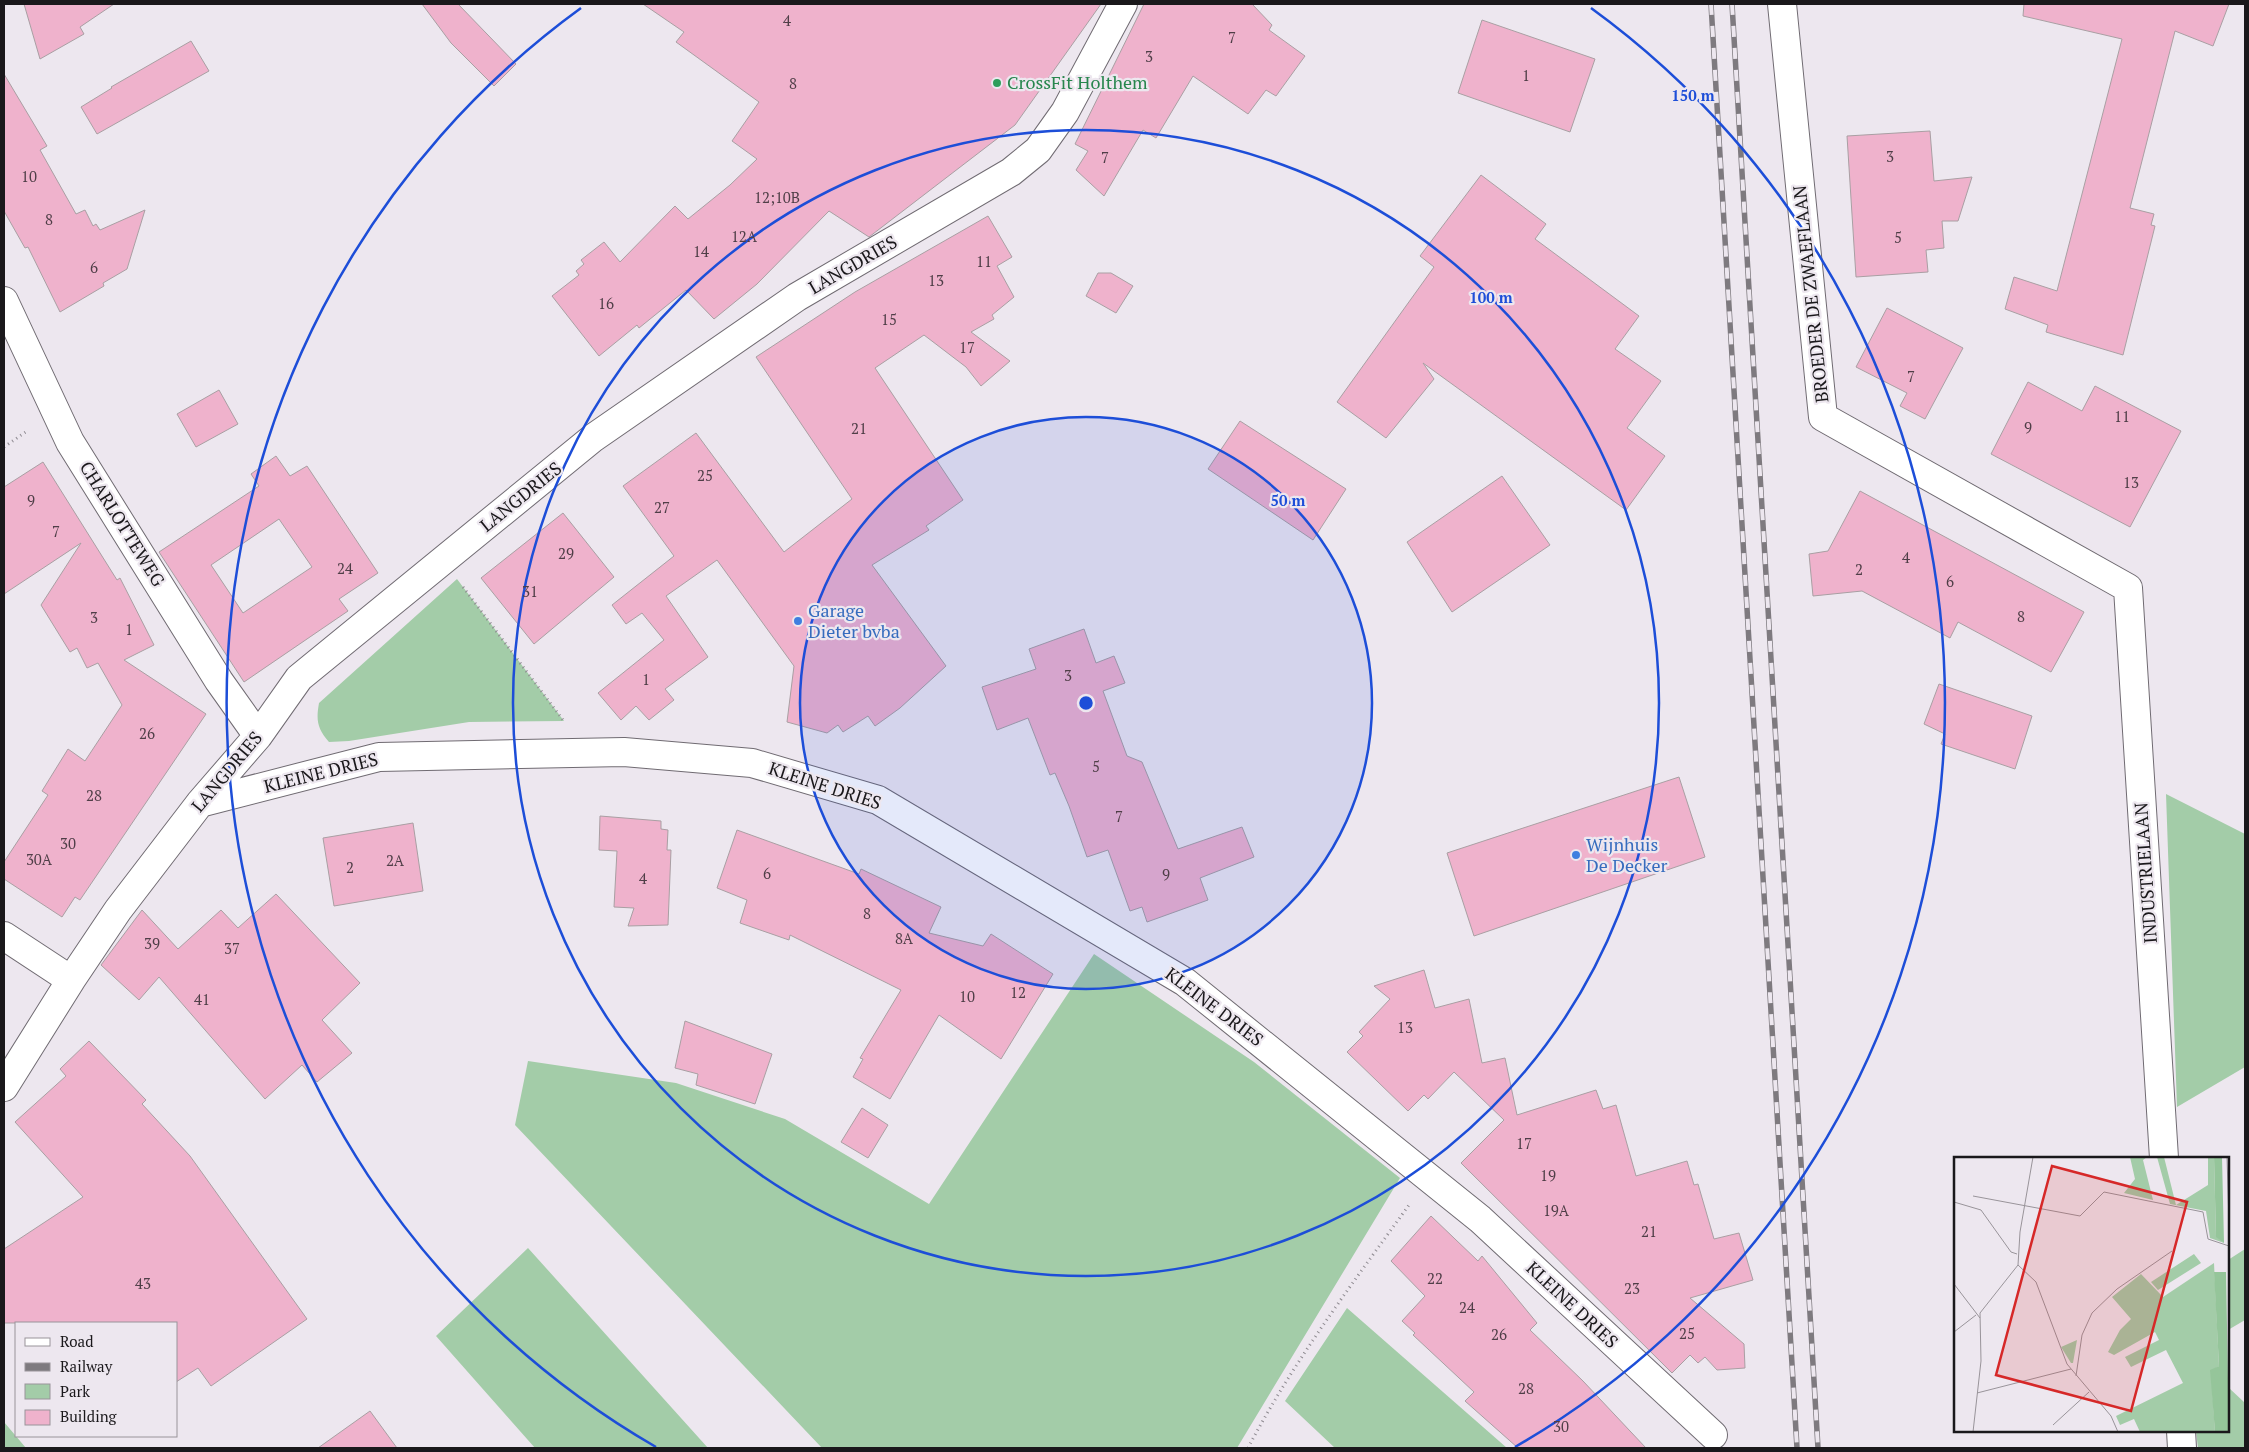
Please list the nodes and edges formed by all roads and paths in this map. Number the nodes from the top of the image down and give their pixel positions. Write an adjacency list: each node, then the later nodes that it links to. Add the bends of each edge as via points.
1 (1122, 4): 4 (street, LANGDRIES, via 1065,112 1038,150 1011,172 797,297 594,438)
2 (1782, 4): 5 (street, BROEDER DE ZWAEFLAAN, via 1823,417)
3 (4, 301): 6 (street, CHARLOTTEWEG, via 70,442 219,680)
4 (444, 560): 6 (street, LANGDRIES, via 299,678); 7 (path)
5 (2128, 588): 12 (street, INDUSTRIELAAN)
6 (258, 736): 8 (street, LANGDRIES)
7 (590, 752): 8 (street, KLEINE DRIES, via 379,757); 13 (street, KLEINE DRIES, via 752,763 878,800 1185,982)
8 (200, 803): 10 (street, LANGDRIES, via 118,910)
9 (4, 936): 10 (street)
10 (70, 980): 11 (street, LANGDRIES)
11 (4, 1088)
12 (2164, 1157)
13 (1429, 1178): 15 (street, KLEINE DRIES, via 1480,1220); 16 (path, via 1338,1302 1271,1403)
14 (2181, 1432): 17 (street)
15 (1712, 1435)
16 (1248, 1448)
17 (2182, 1448)

